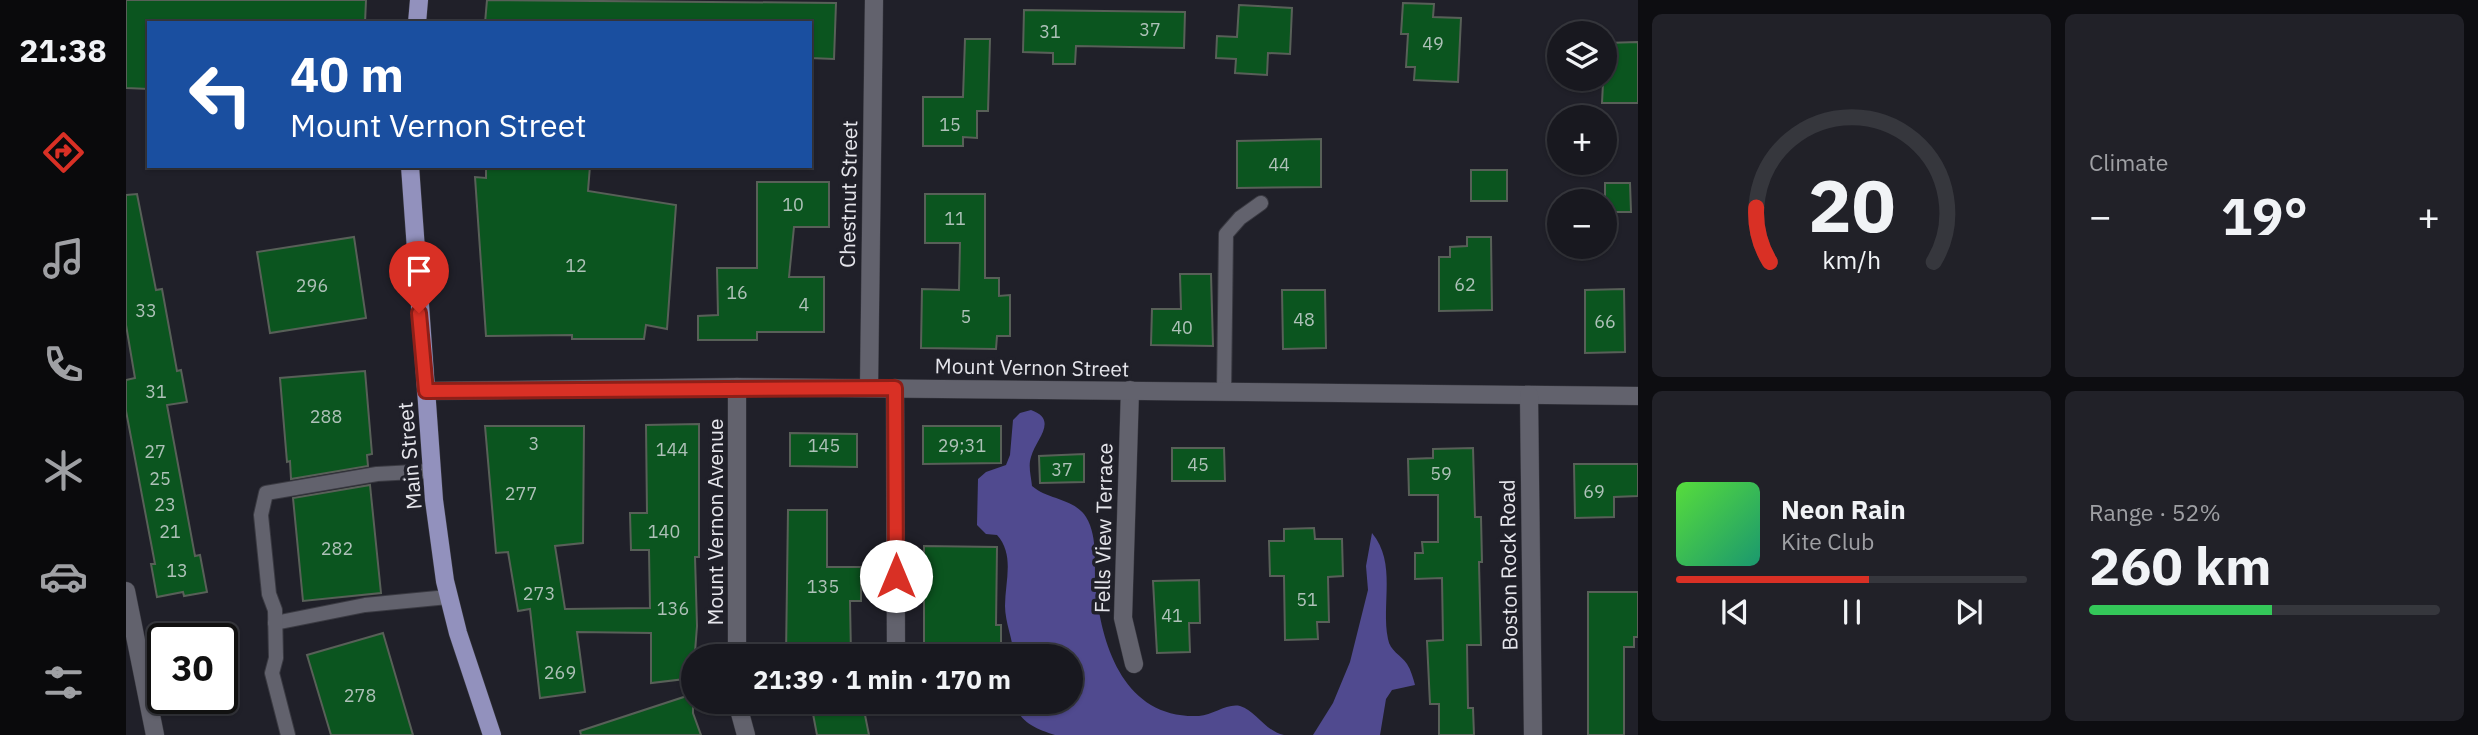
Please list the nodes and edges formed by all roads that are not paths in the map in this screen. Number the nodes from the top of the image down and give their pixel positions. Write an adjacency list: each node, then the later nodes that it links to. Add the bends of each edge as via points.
1 (419, 0): 3 (main road)
2 (873, 0): 7 (street, Chestnut Street)
3 (417, 21)
4 (410, 168): 10 (main road, Main Street)
5 (1261, 203): 11 (lane, via 1226,234)
6 (737, 387): 7 (street, Mount Vernon Street); 10 (street, Mount Vernon Street); 18 (street, Mount Vernon Avenue)
7 (869, 388): 8 (street, Mount Vernon Street)
8 (895, 388): 9 (street, Mount Vernon Street); 19 (street)
9 (1130, 390): 11 (street, Mount Vernon Street); 20 (street, Fells View Terrace, via 1123,618)
10 (426, 391): 14 (main road, Main Street)
11 (1224, 392): 12 (street, Mount Vernon Street)
12 (1529, 395): 13 (street, Mount Vernon Street); 26 (street, Boston Rock Road)
13 (1638, 396)
14 (432, 471): 16 (main road, Main Street); 17 (lane, via 377,474 266,492 261,515)
15 (126, 591): 22 (street)
16 (448, 597): 17 (lane, via 365,605); 24 (main road, Main Street)
17 (275, 623): 23 (lane, via 272,673)
18 (737, 644)
19 (896, 644)
20 (1134, 664)
21 (740, 714): 25 (street)
22 (155, 735)
23 (288, 735)
24 (492, 735)
25 (746, 735)
26 (1532, 735)

